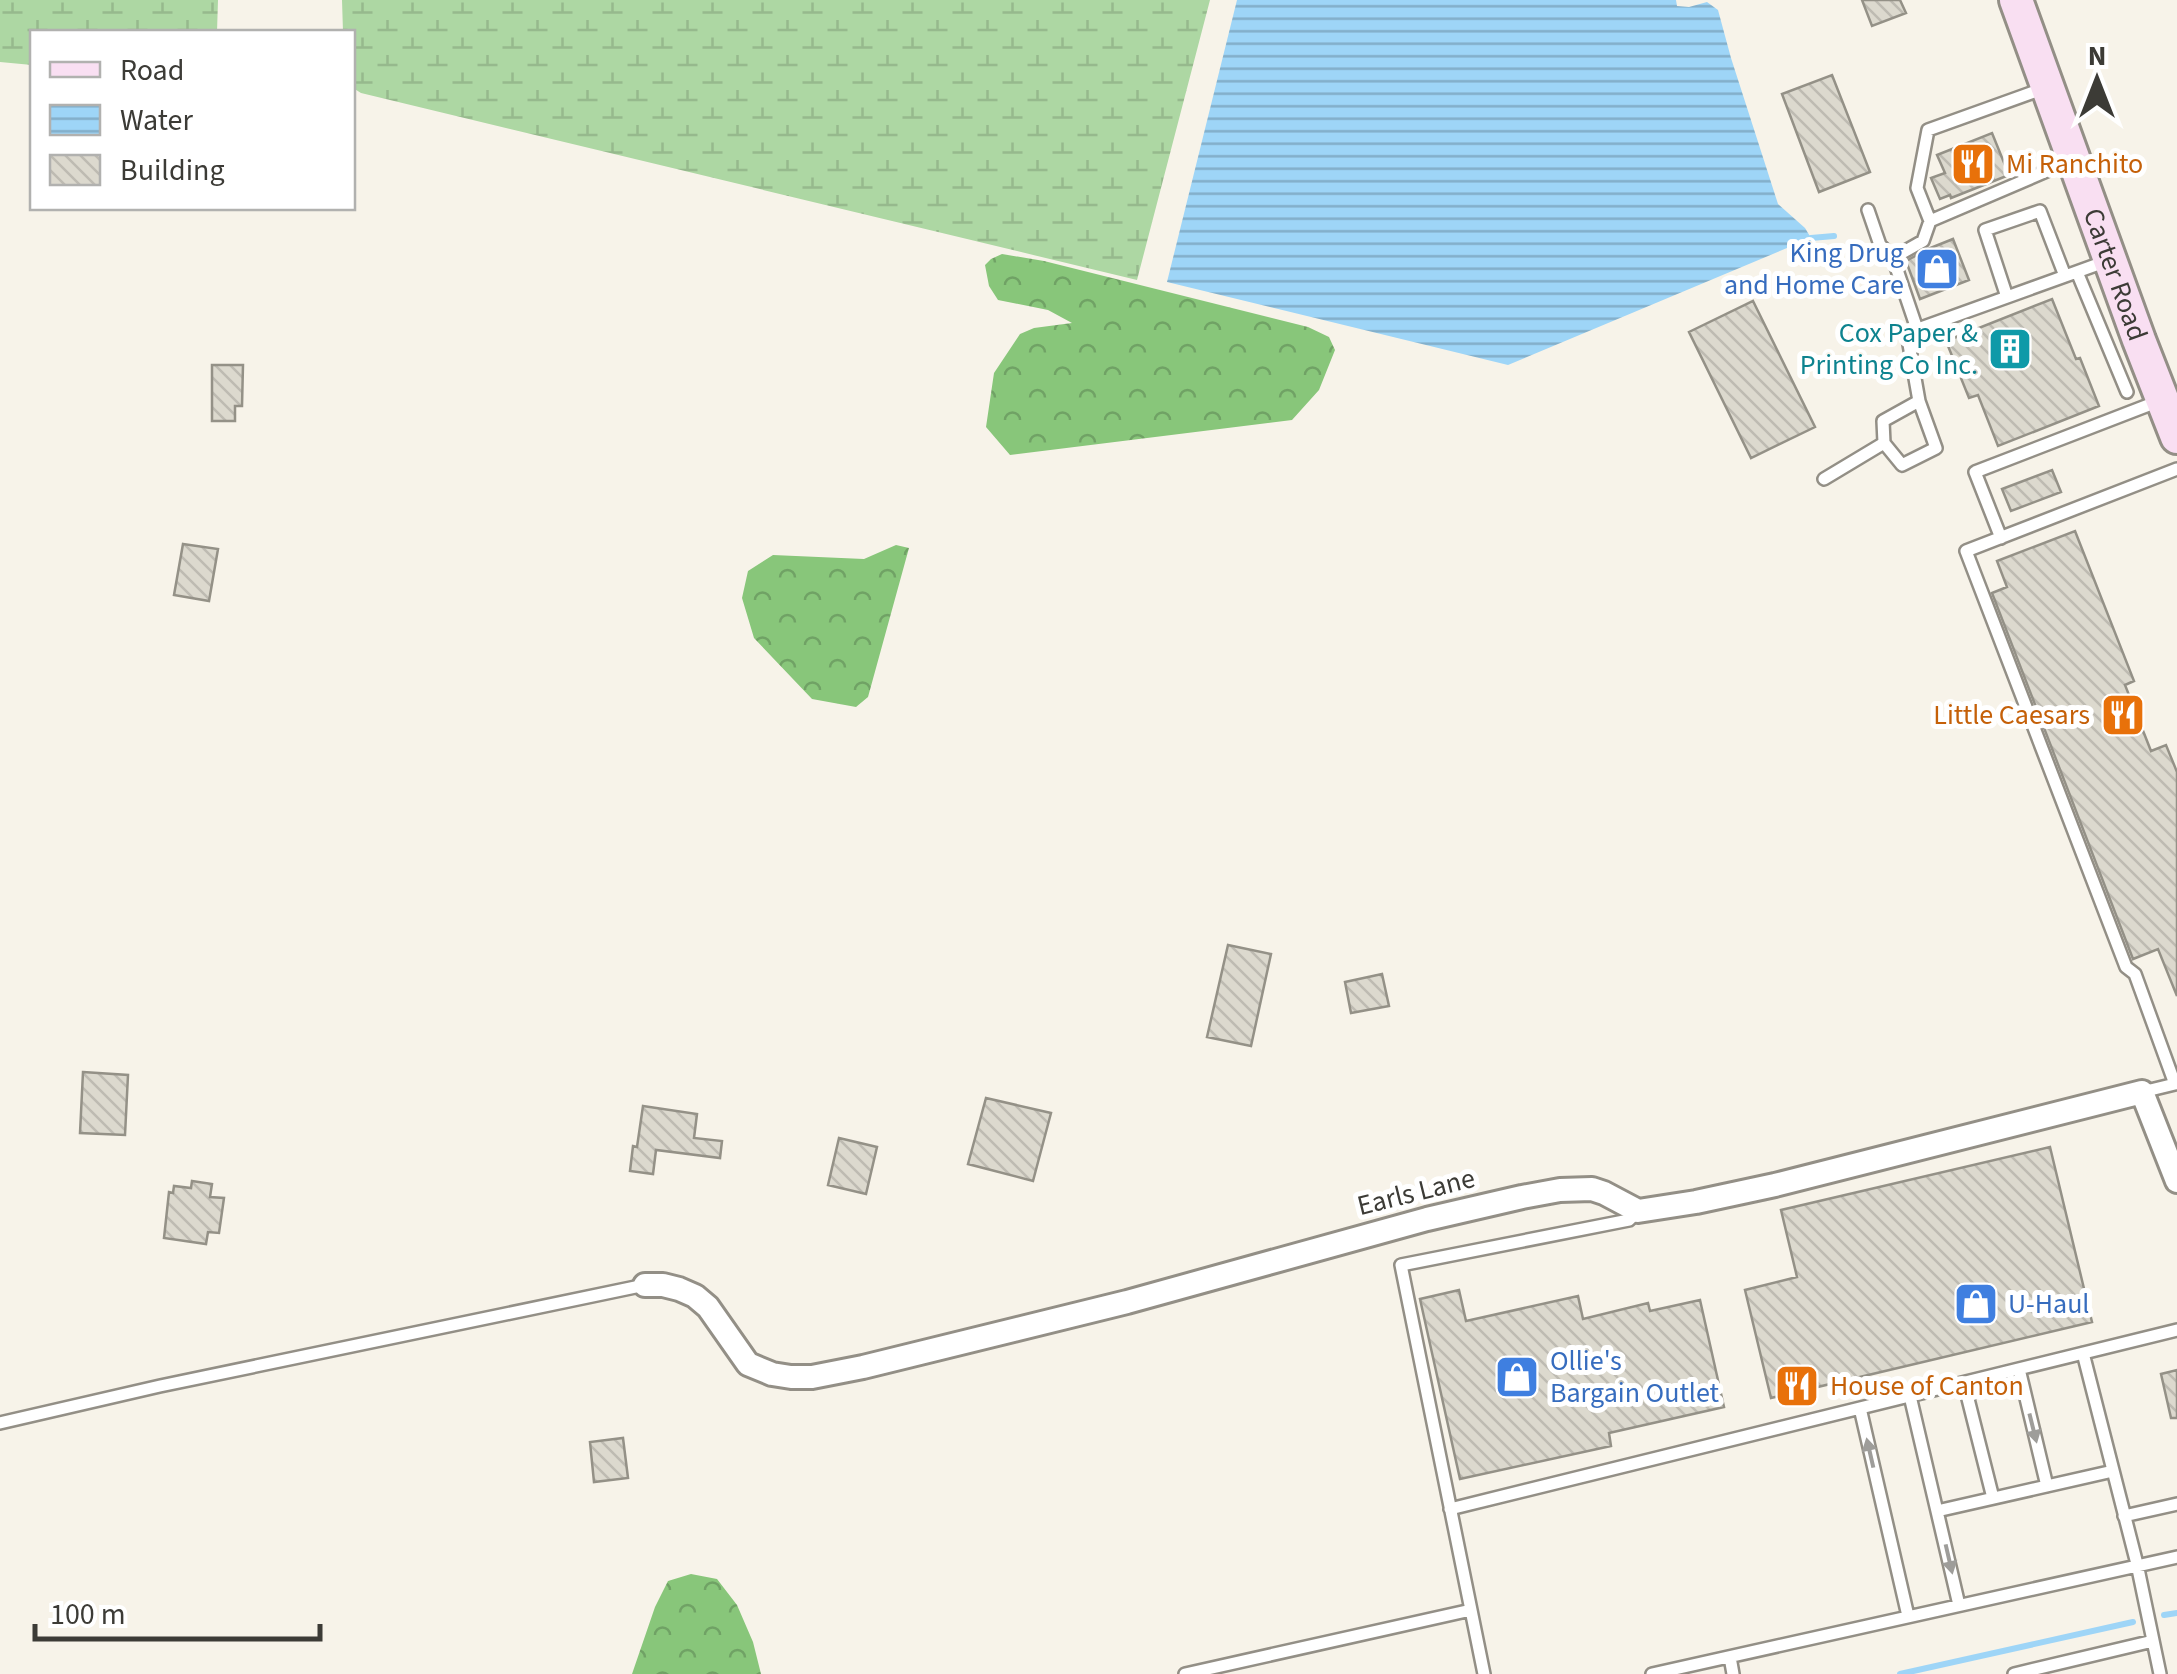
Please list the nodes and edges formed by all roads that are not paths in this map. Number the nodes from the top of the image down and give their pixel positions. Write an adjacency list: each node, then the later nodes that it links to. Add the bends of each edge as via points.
1 (2016, 0): 2 (main road, Carter Road)
2 (2048, 87): 3 (main road, Carter Road); 5 (lane, via 1928,130 1917,188)
3 (2074, 160): 5 (lane); 7 (main road, Carter Road)
4 (1868, 210): 6 (lane, via 1880,244)
5 (1930, 221): 6 (lane, via 1923,242)
6 (1893, 258): 10 (lane)
7 (2110, 260): 8 (lane); 12 (main road, Carter Road)
8 (2071, 274): 9 (lane); 9 (lane, via 2040,211 1984,230); 11 (lane)
9 (2007, 297): 10 (lane)
10 (1917, 329): 13 (lane, via 1907,332)
11 (2127, 392)
12 (2163, 400): 14 (main road, Carter Road); 18 (lane, via 1976,472)
13 (1919, 401): 15 (lane, via 1882,421); 15 (lane, via 1936,448 1902,464)
14 (2177, 436)
15 (1884, 443): 17 (lane)
16 (2177, 468): 18 (lane)
17 (1824, 479)
18 (2001, 538): 19 (lane, via 1966,551 2175,1084)
19 (2142, 1092): 20 (street); 21 (street, via 1775,1185)
20 (2177, 1181)
21 (1638, 1211): 22 (street, Earls Lane, via 1592,1189 1522,1197 812,1377 772,1374 748,1364 695,1296); 34 (lane, via 1629,1220 1401,1265)
22 (645, 1285): 29 (lane)
23 (2177, 1330): 24 (lane)
24 (2082, 1354): 25 (lane); 30 (lane)
25 (2018, 1369): 26 (lane); 31 (lane, one-way to 31)
26 (1964, 1383): 27 (lane); 32 (lane)
27 (1910, 1396): 28 (lane); 35 (lane)
28 (1860, 1408): 34 (lane); 41 (lane, one-way to 28)
29 (0, 1423)
30 (2112, 1471): 31 (lane); 36 (lane)
31 (2047, 1486): 32 (lane)
32 (1993, 1498): 35 (lane)
33 (2177, 1504): 36 (lane)
34 (1450, 1509): 40 (lane)
35 (1937, 1511): 39 (lane, one-way to 39)
36 (2124, 1516): 38 (lane)
37 (2177, 1557): 38 (lane)
38 (2137, 1564): 39 (lane); 42 (lane)
39 (1960, 1605): 41 (lane)
40 (1470, 1610): 45 (lane); 46 (lane)
41 (1908, 1616): 43 (lane)
42 (2153, 1641): 49 (lane); 50 (lane)
43 (1730, 1658): 44 (lane); 48 (lane)
44 (1703, 1669): 47 (lane)
45 (1186, 1674)
46 (1484, 1674)
47 (1652, 1674)
48 (1733, 1674)
49 (2014, 1674)
50 (2160, 1674)

